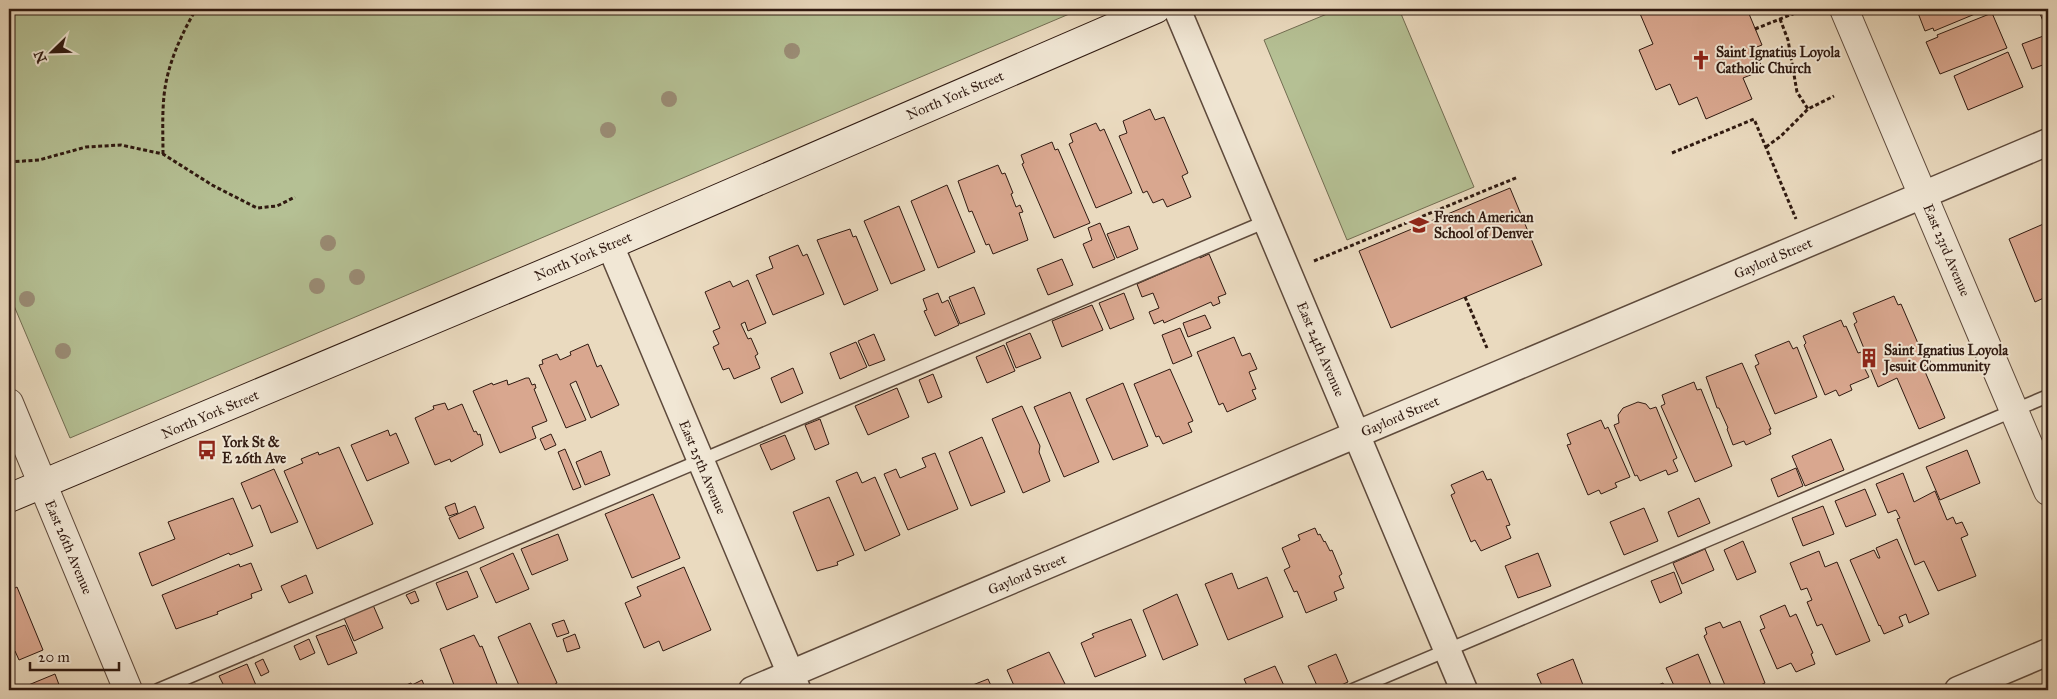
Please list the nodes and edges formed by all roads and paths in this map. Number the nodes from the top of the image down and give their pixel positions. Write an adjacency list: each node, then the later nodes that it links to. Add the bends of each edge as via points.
1 (196, 9): 13 (path, via 171,63 164,95)
2 (1156, 9): 20 (main road, North York Street)
3 (1176, 9): 19 (street, East 24th Avenue)
4 (1805, 9): 6 (path)
5 (1844, 9): 16 (main road, East 23rd Avenue)
6 (1780, 19): 7 (path); 9 (path, via 1788,40 1797,92)
7 (1755, 29)
8 (1834, 96): 9 (path)
9 (1808, 110): 11 (path)
10 (2048, 142): 16 (street, Gaylord Street)
11 (1766, 147): 12 (path, via 1754,119); 18 (path)
12 (1672, 153)
13 (163, 154): 14 (path, via 121,146 86,147 40,160); 17 (path, via 257,208 278,206)
14 (9, 162)
15 (1518, 176): 21 (path)
16 (1924, 194): 26 (main road, East 23rd Avenue); 27 (street, Gaylord Street)
17 (295, 197)
18 (1797, 220)
19 (1267, 221): 27 (street, East 24th Avenue); 28 (lane)
20 (610, 244): 28 (street, East 25th Avenue); 29 (main road, North York Street)
21 (1314, 261)
22 (1465, 297): 23 (path)
23 (1488, 351)
24 (2048, 396): 26 (lane)
25 (9, 403): 29 (main road, East 26th Avenue)
26 (2014, 410): 30 (main road, East 23rd Avenue); 32 (lane)
27 (1357, 434): 32 (street, East 24th Avenue); 34 (street, Gaylord Street)
28 (700, 461): 34 (street, East 25th Avenue); 36 (lane)
29 (43, 484): 31 (main road, North York Street); 35 (main road, East 26th Avenue)
30 (2048, 491)
31 (9, 498)
32 (1447, 650): 38 (lane); 39 (street, East 24th Avenue)
33 (2048, 652): 40 (street)
34 (794, 682): 37 (street, Gaylord Street)
35 (128, 690)
36 (158, 690)
37 (752, 690)
38 (1353, 690)
39 (1464, 690)
40 (1958, 690)

